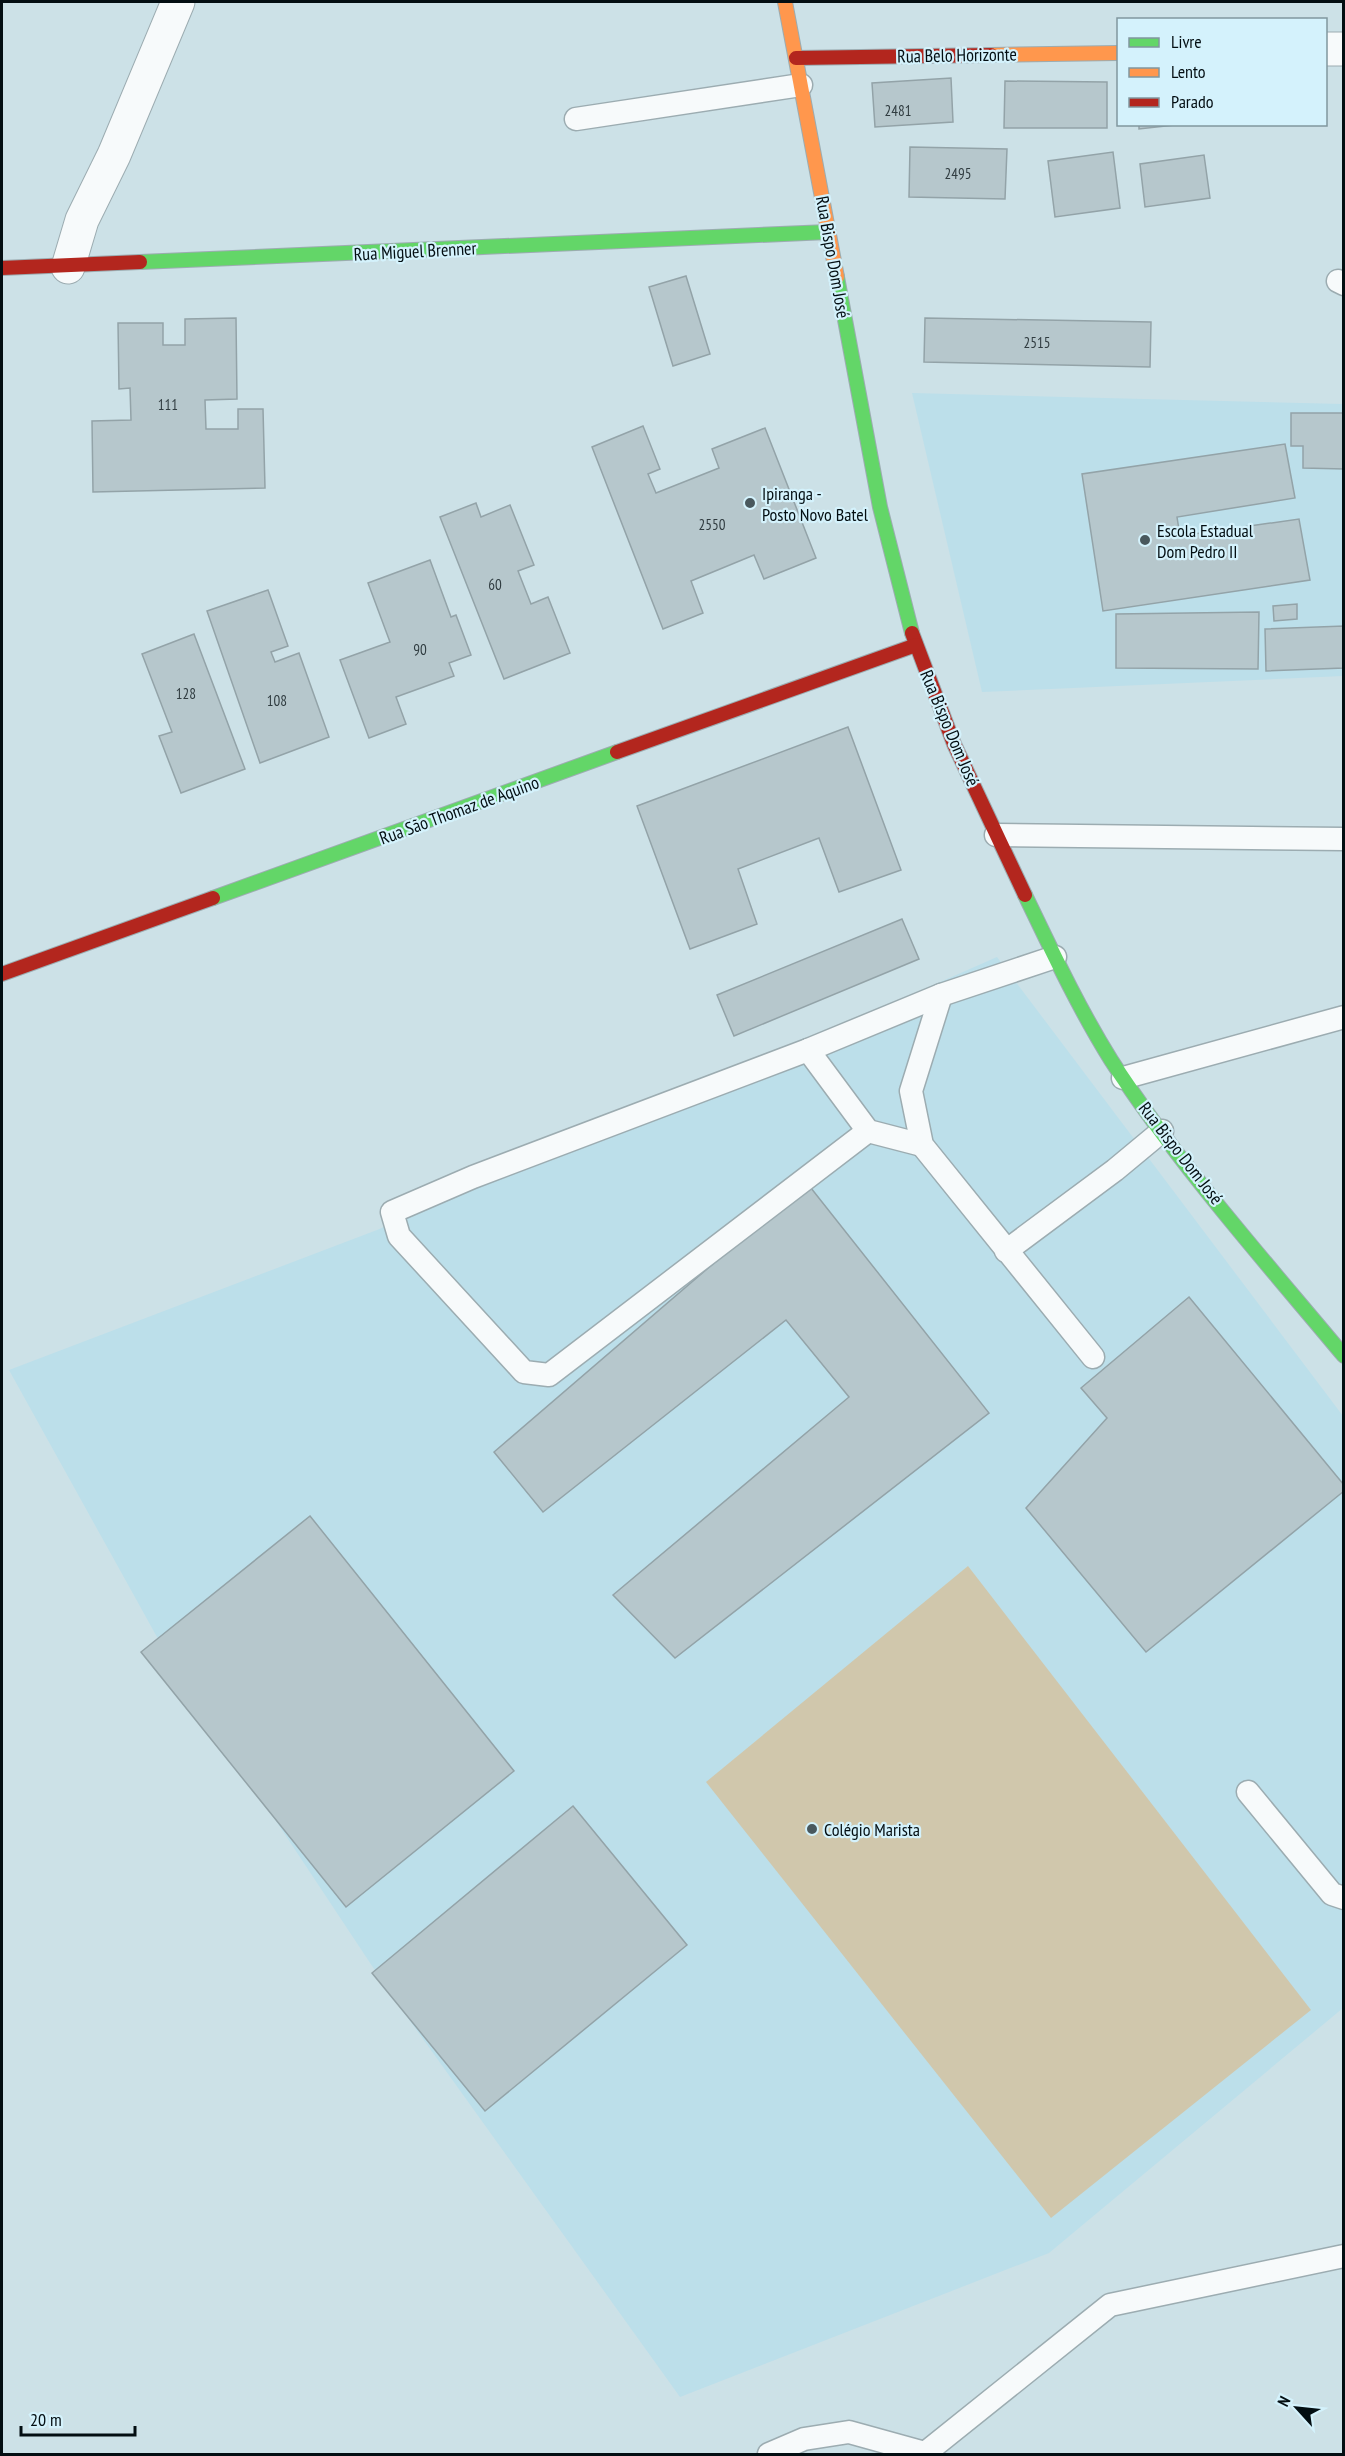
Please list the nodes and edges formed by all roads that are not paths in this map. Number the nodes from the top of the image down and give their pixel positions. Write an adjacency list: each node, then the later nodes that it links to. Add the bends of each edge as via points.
1 (178, 2): 10 (street, via 82,220)
2 (785, 2): 6 (street, Rua Bispo Dom José)
3 (1327, 49): 4 (street)
4 (1344, 49)
5 (1117, 52): 6 (street, Rua Belo Horizonte)
6 (796, 58): 7 (street, Rua Bispo Dom José)
7 (801, 85): 8 (lane); 9 (street, Rua Bispo Dom José)
8 (576, 119)
9 (828, 232): 10 (street, Rua Miguel Brenner); 12 (street, Rua Bispo Dom José, via 880,507)
10 (68, 267): 11 (street, Rua Miguel Brenner)
11 (2, 268)
12 (916, 645): 13 (street, Rua Bispo Dom José); 16 (street, Rua São Thomaz de Aquino)
13 (996, 835): 14 (lane); 15 (street, Rua Bispo Dom José)
14 (1344, 839)
15 (1055, 957): 17 (lane); 20 (street, Rua Bispo Dom José)
16 (2, 974)
17 (940, 995): 19 (lane); 23 (lane, via 911,1091)
18 (1344, 1017): 20 (lane)
19 (808, 1050): 21 (lane); 21 (lane, via 392,1212 399,1236 524,1372 549,1375)
20 (1123, 1078): 22 (street, Rua Bispo Dom José)
21 (868, 1131): 23 (lane)
22 (1162, 1131): 24 (lane); 25 (street, Rua Bispo Dom José)
23 (922, 1145): 24 (lane)
24 (1006, 1251): 26 (lane)
25 (1344, 1356)
26 (1093, 1357)
27 (1248, 1792): 28 (lane, via 1332,1894)
28 (1344, 1898)
29 (1344, 2256): 31 (lane, via 1110,2305)
30 (769, 2454): 31 (lane, via 804,2439 849,2432)
31 (925, 2454)

